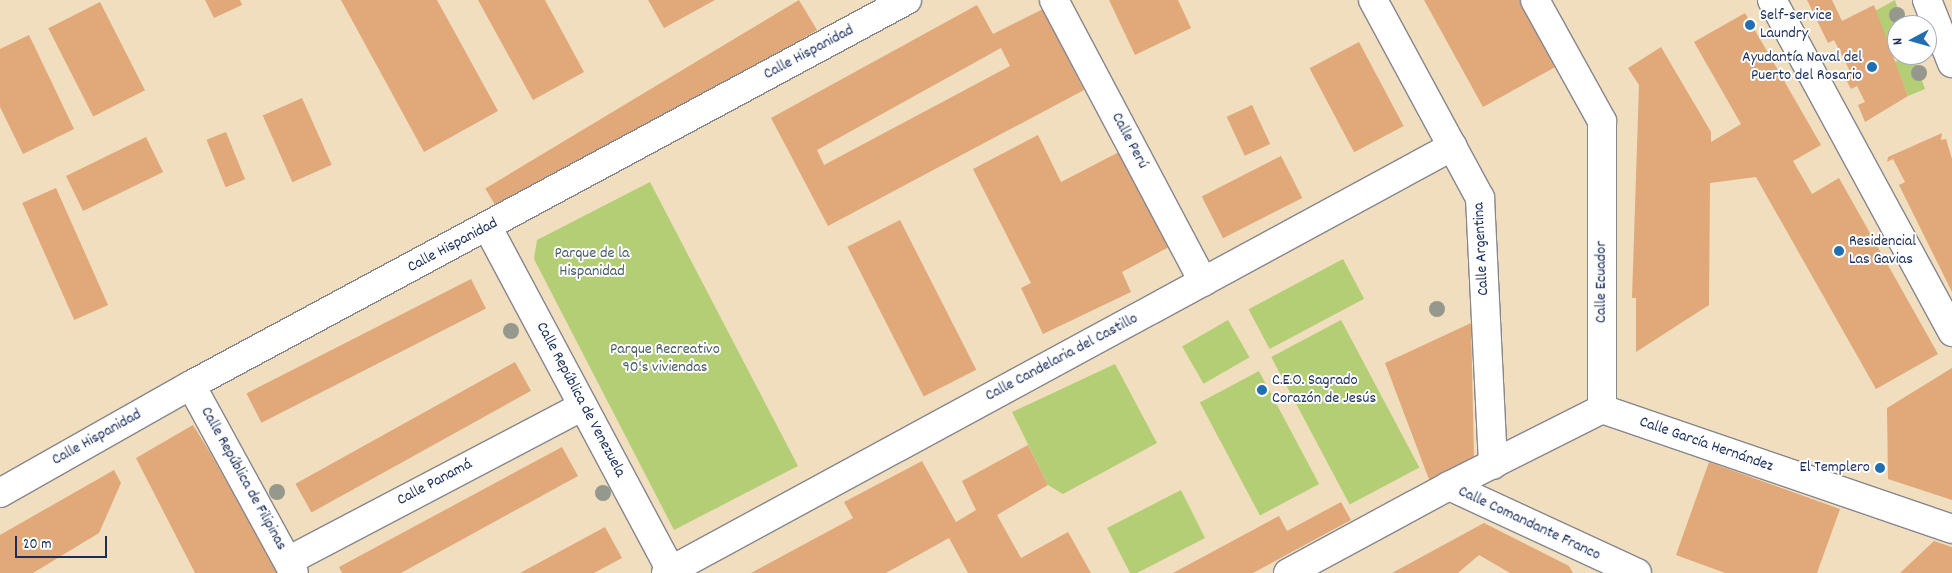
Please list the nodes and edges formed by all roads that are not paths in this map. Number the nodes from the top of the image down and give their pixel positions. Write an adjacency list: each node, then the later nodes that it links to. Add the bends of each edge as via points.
1 (907, 0): 9 (street, Calle Hispanidad)
2 (1054, 0): 10 (street, Calle Perú)
3 (1373, 0): 8 (street, Calle Argentina)
4 (1534, 0): 14 (street, Calle Ecuador, via 1602,121)
5 (1772, 0): 11 (street)
6 (1928, 0): 7 (street)
7 (1952, 63)
8 (1453, 146): 10 (street, Calle Candelaria del Castillo); 15 (street, Calle Argentina, via 1480,198)
9 (488, 228): 12 (street, Calle Hispanidad); 13 (street, Calle República de Venezuela)
10 (1203, 282): 21 (street, Calle Candelaria del Castillo)
11 (1952, 332)
12 (191, 385): 17 (street, Calle Hispanidad); 19 (street, Calle República de Filipinas)
13 (583, 406): 19 (street, Calle Panamá); 21 (street, Calle República de Venezuela)
14 (1602, 409): 15 (street); 18 (street, Calle García Hernández)
15 (1493, 465): 16 (street)
16 (1449, 486): 20 (street, Calle Comandante Franco); 22 (street)
17 (0, 492)
18 (1952, 529)
19 (291, 567)
20 (1619, 570)
21 (670, 572)
22 (1288, 573)

